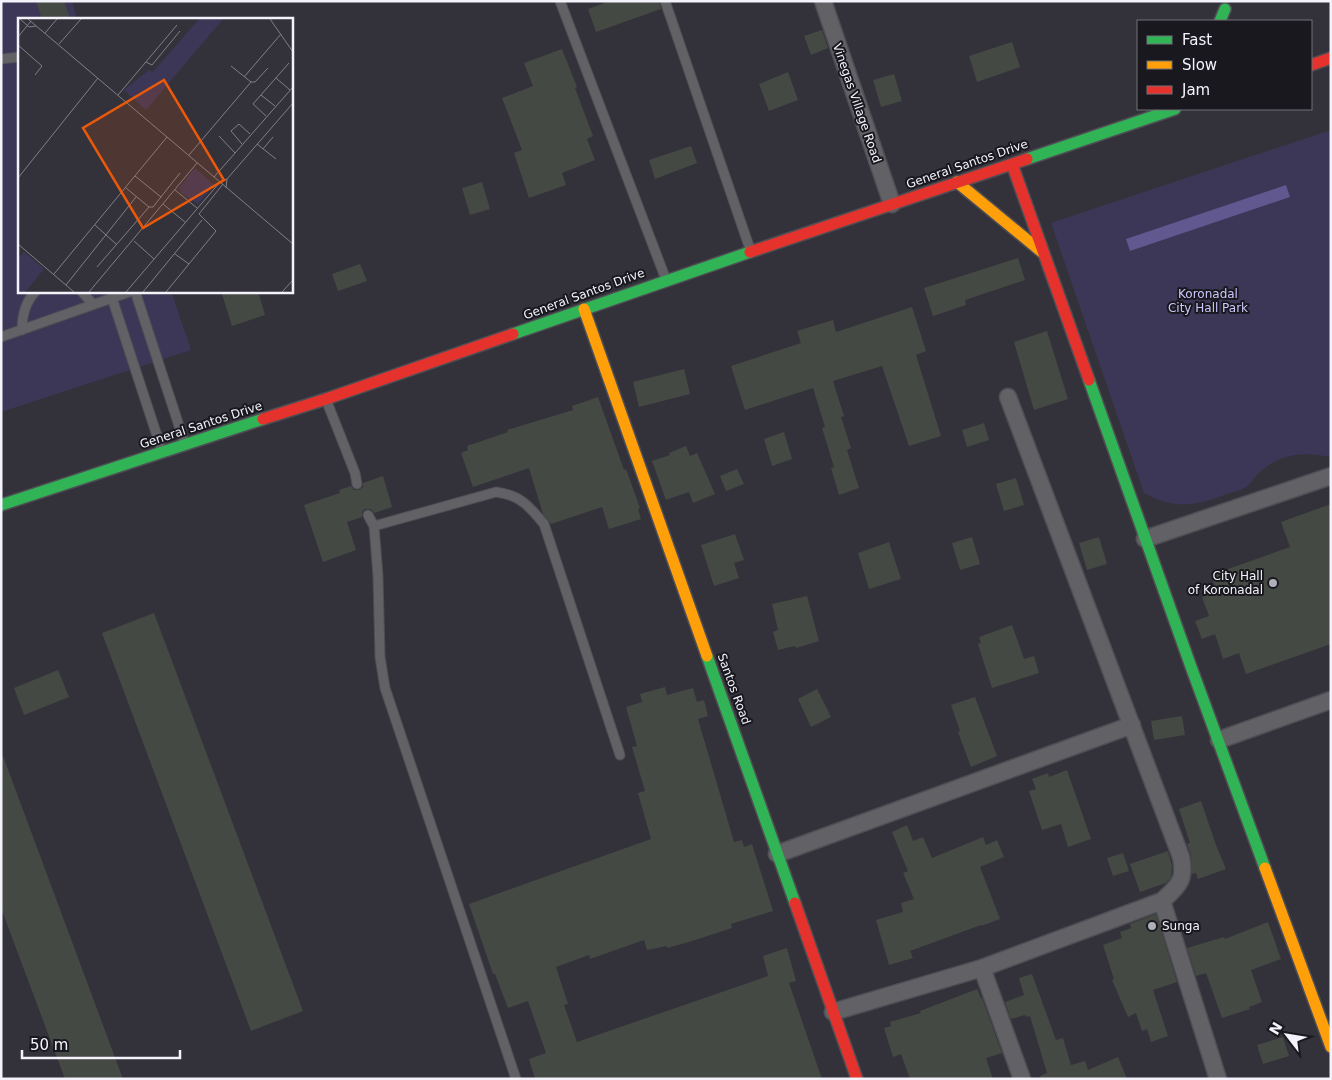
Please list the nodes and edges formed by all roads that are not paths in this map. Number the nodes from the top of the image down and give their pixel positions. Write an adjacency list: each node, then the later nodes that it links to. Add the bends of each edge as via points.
1 (560, 1): 14 (lane)
2 (665, 1): 12 (lane)
3 (823, 1): 11 (street, Vinegas Village Road)
4 (18, 57): 5 (lane)
5 (1, 58)
6 (1331, 58): 7 (main road)
7 (1312, 65)
8 (1172, 110): 9 (main road, General Santos Drive)
9 (1012, 164): 10 (main road, General Santos Drive); 13 (main road)
10 (957, 182): 11 (main road, General Santos Drive); 13 (main road)
11 (892, 204): 12 (main road, General Santos Drive)
12 (750, 252): 14 (main road, General Santos Drive)
13 (1043, 253): 33 (main road)
14 (666, 280): 21 (main road, General Santos Drive)
15 (35, 292): 22 (lane, via 24,310)
16 (82, 292): 20 (lane)
17 (129, 292): 19 (lane)
18 (135, 292): 26 (lane)
19 (112, 298): 20 (lane); 27 (lane)
20 (93, 304): 22 (lane)
21 (584, 309): 25 (main road, General Santos Drive); 38 (main road, Santos Road)
22 (22, 330): 23 (lane)
23 (1, 337)
24 (1008, 396): 35 (street)
25 (326, 399): 26 (main road, General Santos Drive); 29 (lane)
26 (185, 444): 27 (main road, General Santos Drive)
27 (162, 451): 30 (main road, General Santos Drive)
28 (1331, 476): 33 (street)
29 (357, 484)
30 (1, 505)
31 (368, 515): 32 (lane)
32 (374, 526): 37 (lane, via 496,492 509,493 527,504 544,524); 43 (lane, via 380,657 385,688)
33 (1145, 539): 36 (main road)
34 (1331, 700): 36 (street)
35 (1132, 725): 38 (street); 39 (street, via 1183,867 1179,885)
36 (1219, 740): 42 (main road)
37 (620, 756)
38 (778, 854): 41 (main road, Santos Road)
39 (1162, 901): 40 (street); 46 (street)
40 (982, 968): 41 (street); 45 (street)
41 (833, 1012): 44 (main road, Santos Road)
42 (1331, 1047)
43 (516, 1079)
44 (857, 1079)
45 (1022, 1079)
46 (1218, 1079)

